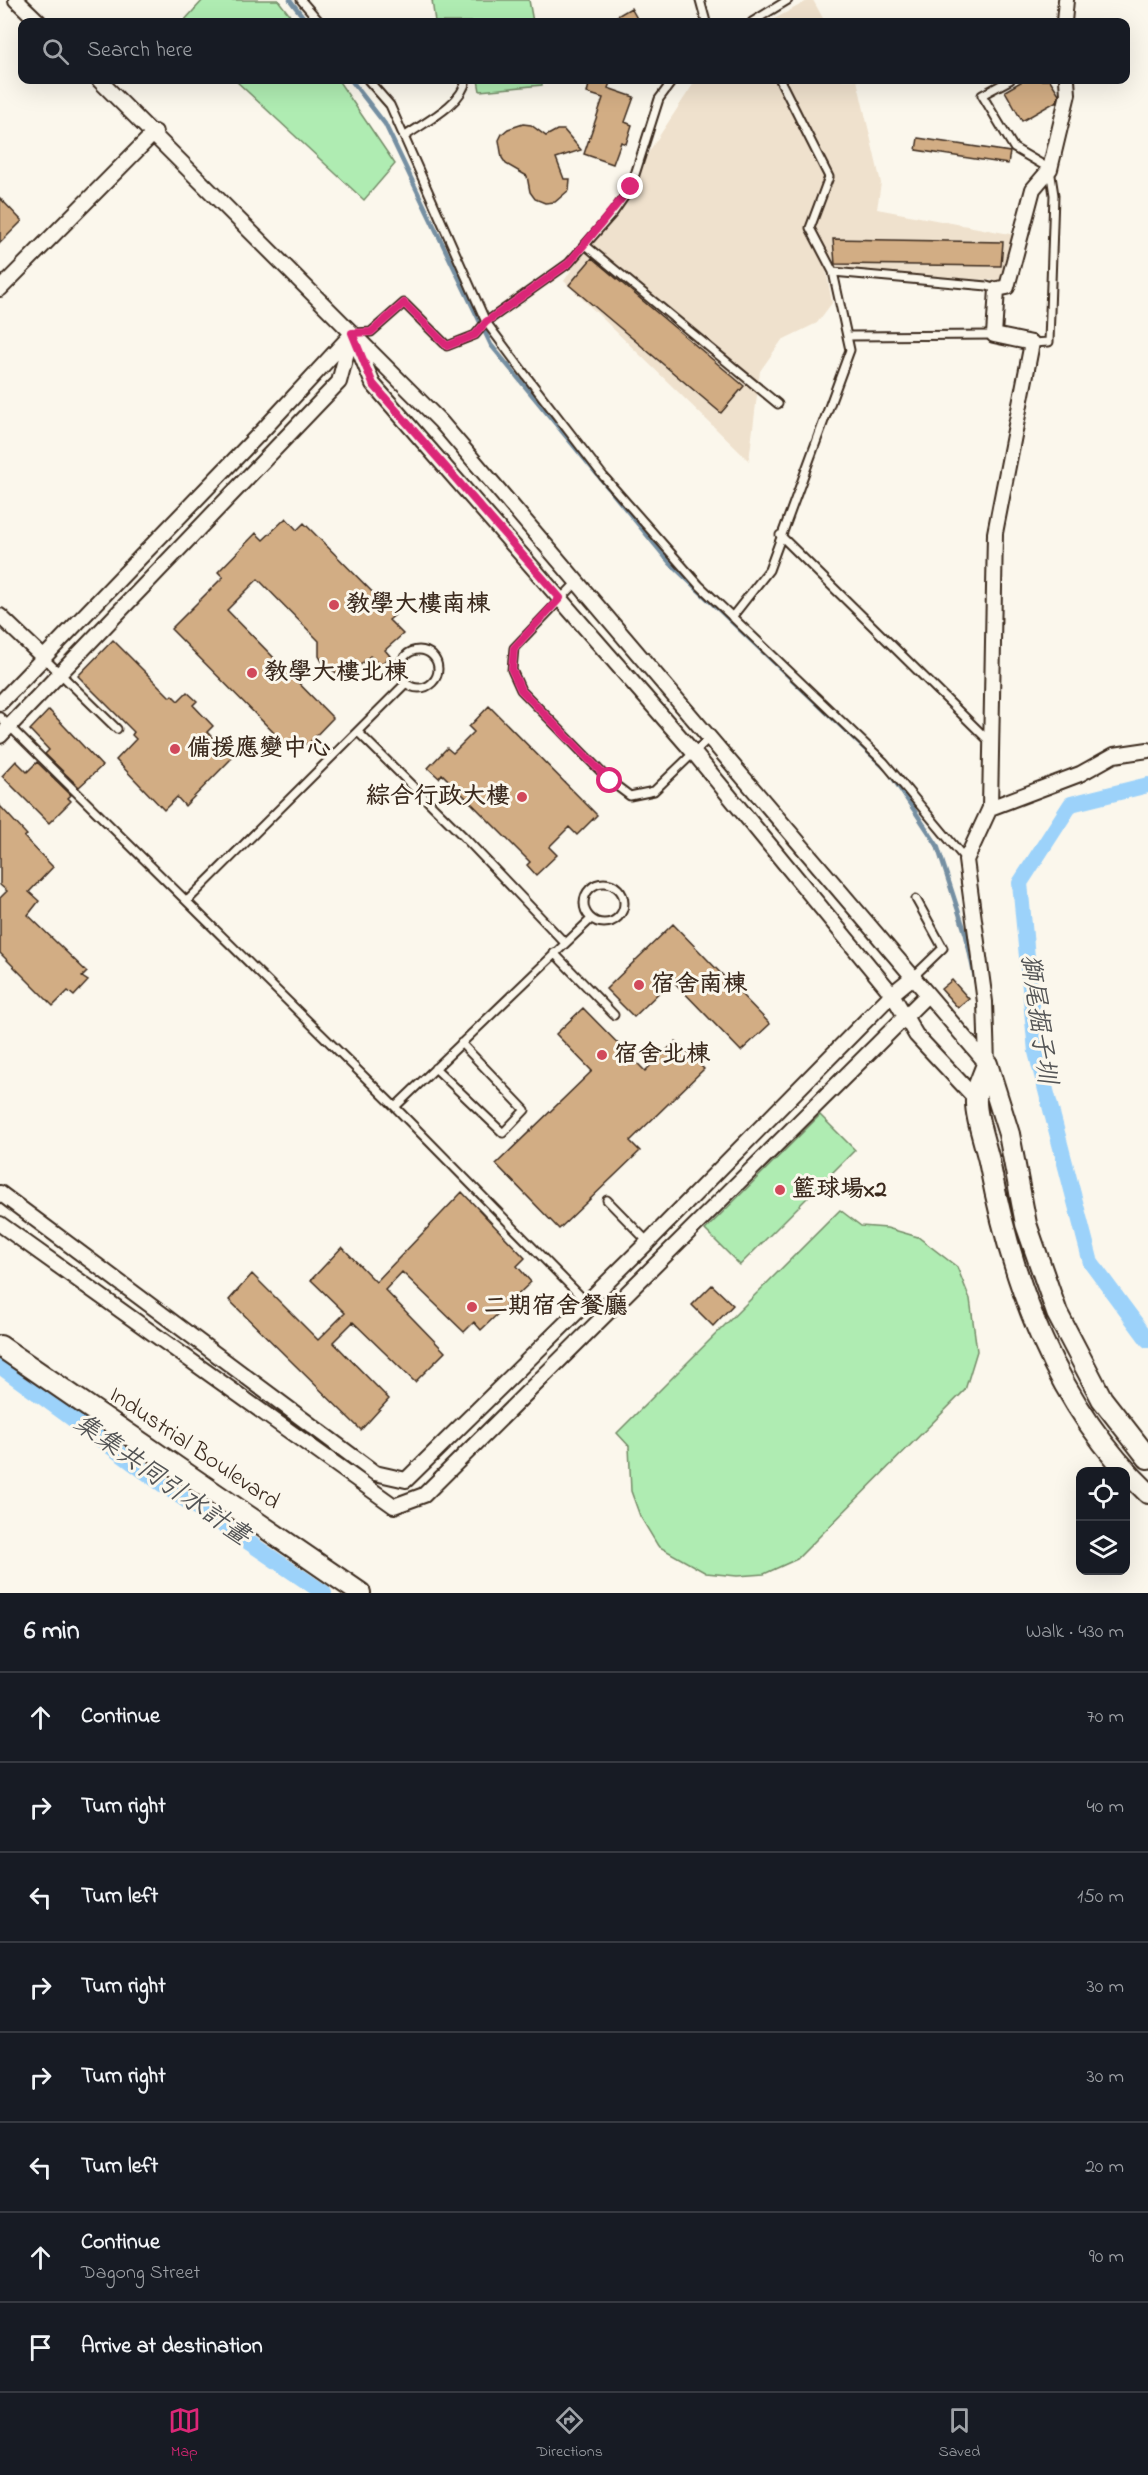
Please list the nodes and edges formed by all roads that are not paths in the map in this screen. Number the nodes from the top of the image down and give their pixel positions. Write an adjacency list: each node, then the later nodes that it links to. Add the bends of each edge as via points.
1 (16, 0): 6 (street)
2 (301, 0): 7 (lane)
3 (700, 0): 8 (lane)
4 (788, 0): 9 (lane)
5 (1066, 0): 10 (street)
6 (35, 18)
7 (317, 18)
8 (705, 18)
9 (759, 18)
10 (1063, 18)
11 (103, 84): 18 (street)
12 (372, 84): 19 (lane, via 390,105)
13 (466, 84): 19 (lane, via 451,103)
14 (670, 84): 21 (lane, via 659,99 631,187)
15 (782, 84): 22 (lane, via 829,177 810,228)
16 (1003, 84): 20 (lane, via 982,95 1014,148)
17 (1067, 84): 20 (street)
18 (155, 132): 23 (street); 26 (street)
19 (404, 137): 25 (lane)
20 (1050, 169): 24 (street, via 1033,189 1007,287); 29 (lane, via 1054,195 1049,342)
21 (585, 244): 25 (lane, via 569,263); 30 (lane)
22 (833, 272): 24 (lane); 28 (lane)
23 (0, 289)
24 (997, 290): 27 (street)
25 (486, 322): 26 (lane, via 475,335 447,346 404,303 371,332); 35 (lane, via 604,477)
26 (352, 333): 32 (street, via 440,421); 33 (street, via 373,384); 36 (street); 37 (street, via 339,382)
27 (994, 335): 28 (lane); 29 (street)
28 (849, 336): 31 (lane, via 850,350)
29 (1032, 343): 44 (street, via 995,533)
30 (778, 404)
31 (780, 535): 35 (lane, via 769,570); 44 (lane)
32 (578, 580): 33 (lane); 43 (street)
33 (560, 598): 46 (street); 46 (lane, via 514,648 512,670 521,690 610,781 630,796 654,792)
34 (0, 615): 36 (street)
35 (732, 617): 48 (lane, via 884,762)
36 (44, 658): 37 (lane); 39 (street)
37 (60, 674): 40 (street); 41 (lane)
38 (406, 683): 38 (lane, via 417,688 429,686 438,675 437,662 428,652 415,650 404,657 400,669); 42 (lane)
39 (0, 704)
40 (3, 726): 50 (lane)
41 (117, 729)
42 (358, 732): 50 (lane); 52 (lane)
43 (709, 738): 46 (lane); 54 (street)
44 (991, 743): 47 (street)
45 (1148, 750): 47 (street, via 1114,755 1080,774)
46 (693, 753): 55 (street)
47 (990, 808): 48 (street)
48 (966, 860): 60 (street, via 985,1002)
49 (916, 899): 54 (lane, via 943,948)
50 (187, 901): 63 (lane)
51 (591, 919): 51 (lane, via 601,924 615,921 623,909 622,895 612,885 598,884 587,891 583,905); 52 (lane)
52 (564, 942): 53 (lane)
53 (554, 953): 57 (lane); 59 (lane)
54 (914, 976): 55 (street); 56 (street)
55 (892, 994): 58 (street); 67 (street)
56 (927, 995): 58 (street); 60 (street)
57 (614, 1015)
58 (906, 1016): 62 (street, via 916,1035); 71 (street)
59 (460, 1042): 61 (lane); 61 (lane, via 525,1110 503,1133)
60 (987, 1064): 62 (street); 73 (street, via 1010,1134 1026,1224 1057,1313 1102,1399)
61 (435, 1068): 63 (lane)
62 (975, 1098): 74 (street, via 999,1216 1024,1298 1049,1356 1107,1446)
63 (395, 1107): 69 (lane)
64 (0, 1193): 68 (street)
65 (607, 1200): 67 (lane)
66 (0, 1224): 70 (street)
67 (648, 1242): 69 (street)
68 (124, 1286): 69 (street, via 375,1473 406,1480); 70 (street)
69 (589, 1302): 71 (lane)
70 (114, 1304): 71 (street, via 394,1506 424,1496)
71 (602, 1318)
72 (0, 1347): 75 (street, Industrial Boulevard)
73 (1148, 1458)
74 (1148, 1493)
75 (360, 1593)

